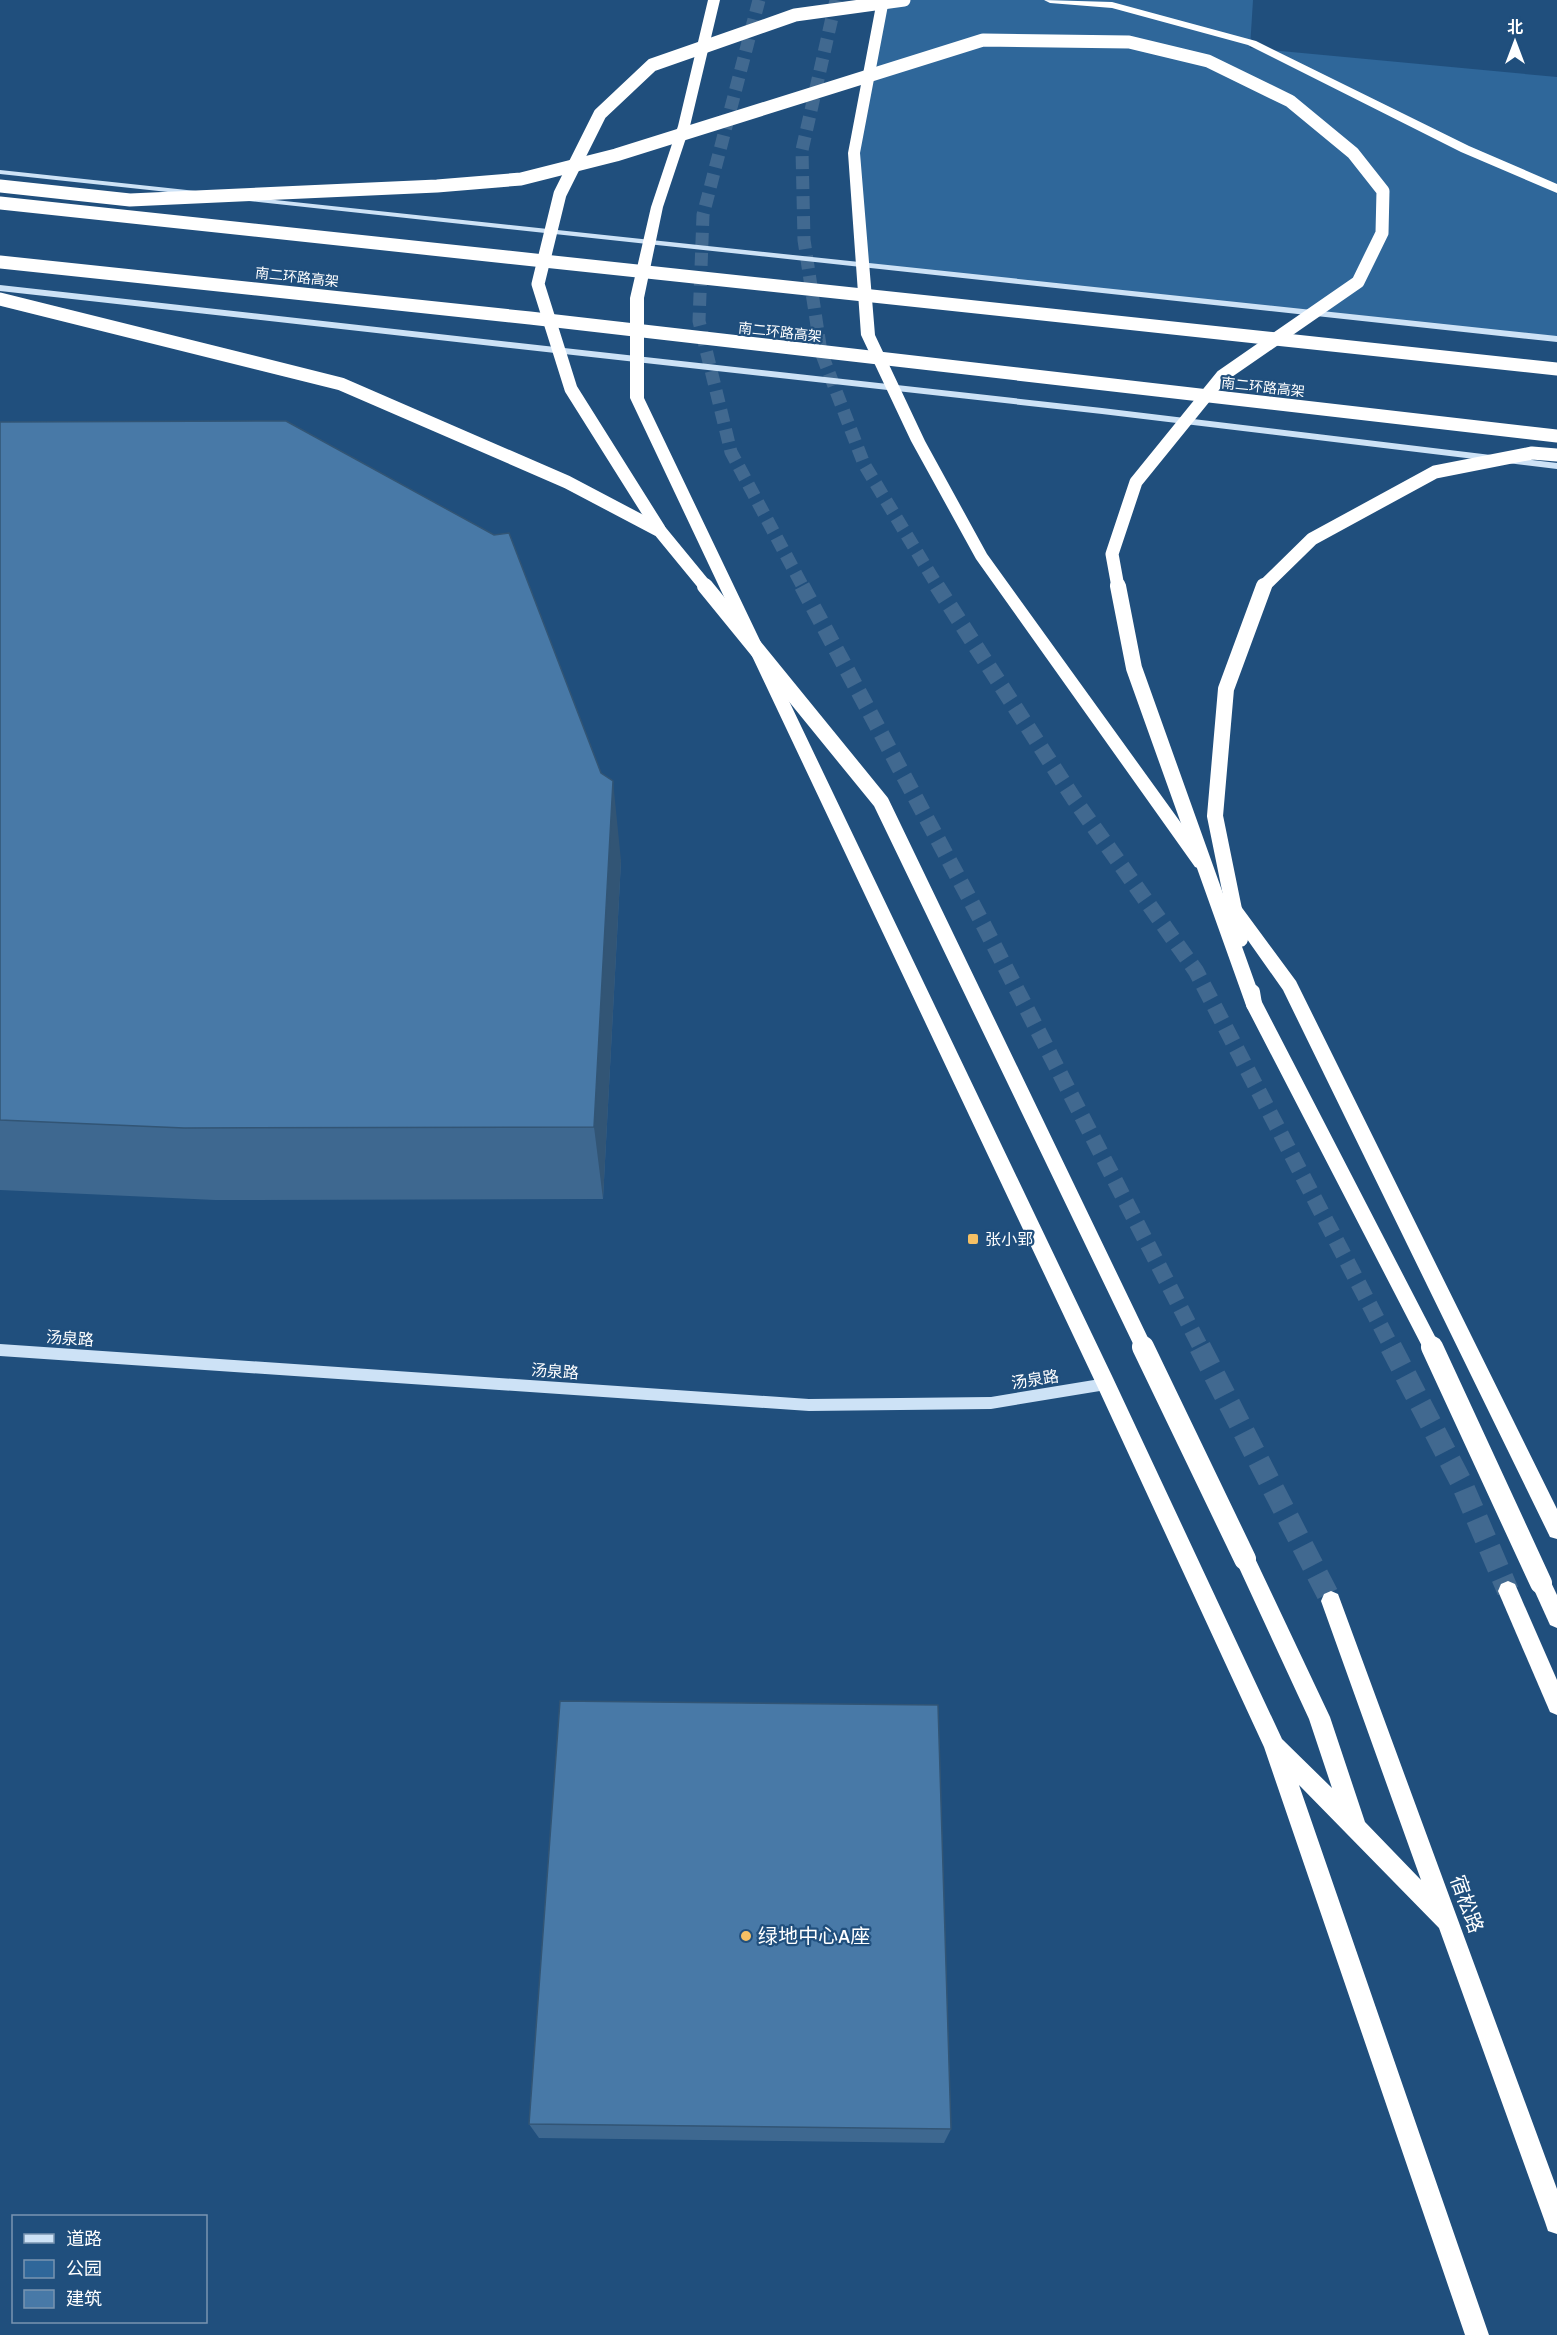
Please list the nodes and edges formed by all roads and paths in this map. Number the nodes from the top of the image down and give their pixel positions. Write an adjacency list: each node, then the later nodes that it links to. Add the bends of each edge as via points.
1 (714, 0): 9 (highway, via 684,126)
2 (883, 0): 11 (highway, via 854,153)
3 (904, 0): 21 (highway, bridge, via 795,15 652,65 600,114 560,194 538,284 571,389)
4 (1050, 0): 7 (highway, via 1112,5 1252,43 1465,149)
5 (0, 171): 9 (main road)
6 (0, 186): 22 (highway, bridge, via 130,200 437,186 521,178 616,155 983,40 1129,42 1208,61 1290,101 1353,153 1383,191 1382,233 1358,282 1222,376 1136,482 1112,554 1134,668)
7 (1557, 189)
8 (0, 203): 16 (highway, bridge)
9 (649, 242): 11 (main road); 15 (highway, via 637,298)
10 (0, 262): 18 (highway, 南二环路高架, bridge, via 530,318)
11 (862, 264): 14 (main road); 17 (highway, via 868,334)
12 (0, 288): 15 (main road)
13 (0, 299): 21 (highway, bridge, via 341,384 567,482)
14 (1557, 339)
15 (637, 359): 17 (main road); 24 (highway, via 637,399)
16 (1557, 369)
17 (893, 387): 20 (main road); 25 (highway, via 981,556 1290,986)
18 (1557, 436)
19 (1557, 455): 22 (highway, bridge, via 1532,453 1435,472 1312,539 1262,588 1226,689 1215,816)
20 (1557, 466)
21 (660, 531): 31 (highway, bridge, via 881,802 1245,1559 1318,1717)
22 (1254, 1004): 28 (highway, bridge, via 1429,1341)
23 (0, 1350): 24 (main road, 汤泉路, via 809,1405 991,1402)
24 (1106, 1384): 30 (highway)
25 (1557, 1530)
26 (1508, 1591): 29 (highway)
27 (1331, 1601): 32 (highway, 宿松路)
28 (1557, 1618)
29 (1557, 1705)
30 (1274, 1744): 31 (highway); 34 (highway)
31 (1356, 1827): 32 (highway)
32 (1448, 1923): 33 (highway, 宿松路)
33 (1557, 2222)
34 (1477, 2335)

